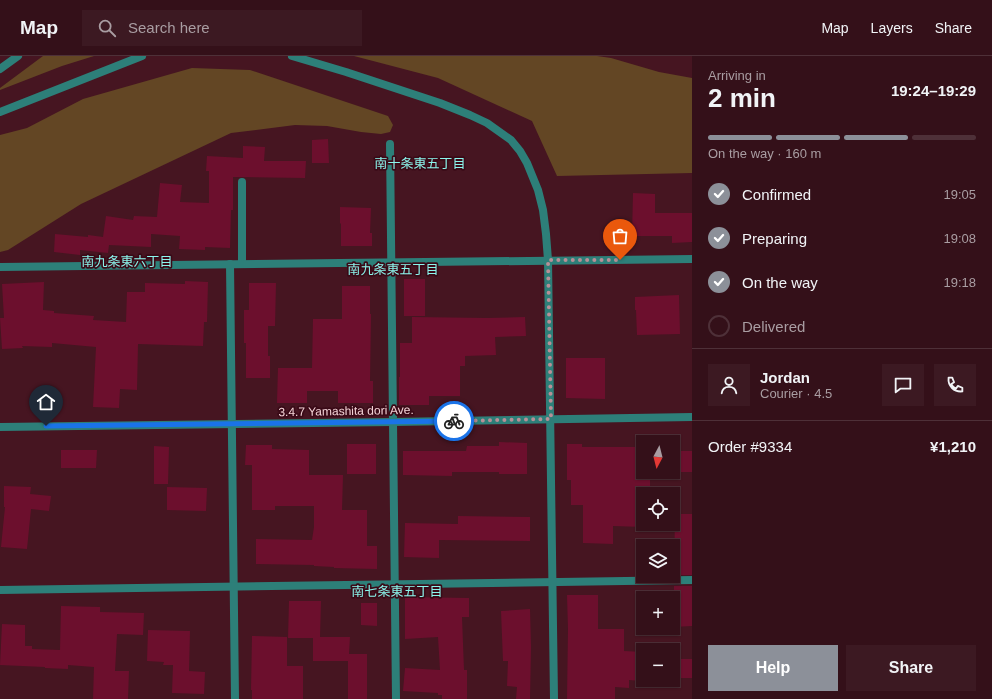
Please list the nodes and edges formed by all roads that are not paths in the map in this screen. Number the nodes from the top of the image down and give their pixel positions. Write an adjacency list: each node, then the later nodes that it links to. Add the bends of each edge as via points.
1 (18, 56): 4 (street)
2 (142, 56): 5 (street)
3 (292, 56): 9 (street, via 440,103 486,123 511,140 520,151 538,190 544,210)
4 (0, 69)
5 (0, 112)
6 (390, 144): 10 (street)
7 (242, 182): 12 (street)
8 (692, 259): 9 (street)
9 (548, 260): 10 (street); 15 (street)
10 (392, 262): 12 (street); 16 (street)
11 (230, 264): 12 (street); 13 (street); 17 (street)
12 (242, 264)
13 (0, 267)
14 (692, 416): 15 (street, 3.4.7 Yamashita dori Ave.)
15 (551, 419): 16 (street, 3.4.7 Yamashita dori Ave.); 20 (street)
16 (393, 422): 17 (street, 3.4.7 Yamashita dori Ave.); 21 (street)
17 (232, 424): 18 (street, 3.4.7 Yamashita dori Ave.); 22 (street)
18 (0, 427)
19 (692, 580): 20 (street)
20 (553, 582): 21 (street); 26 (street)
21 (395, 585): 22 (street); 25 (street)
22 (234, 587): 23 (street); 24 (street)
23 (0, 590)
24 (235, 699)
25 (396, 699)
26 (554, 699)

